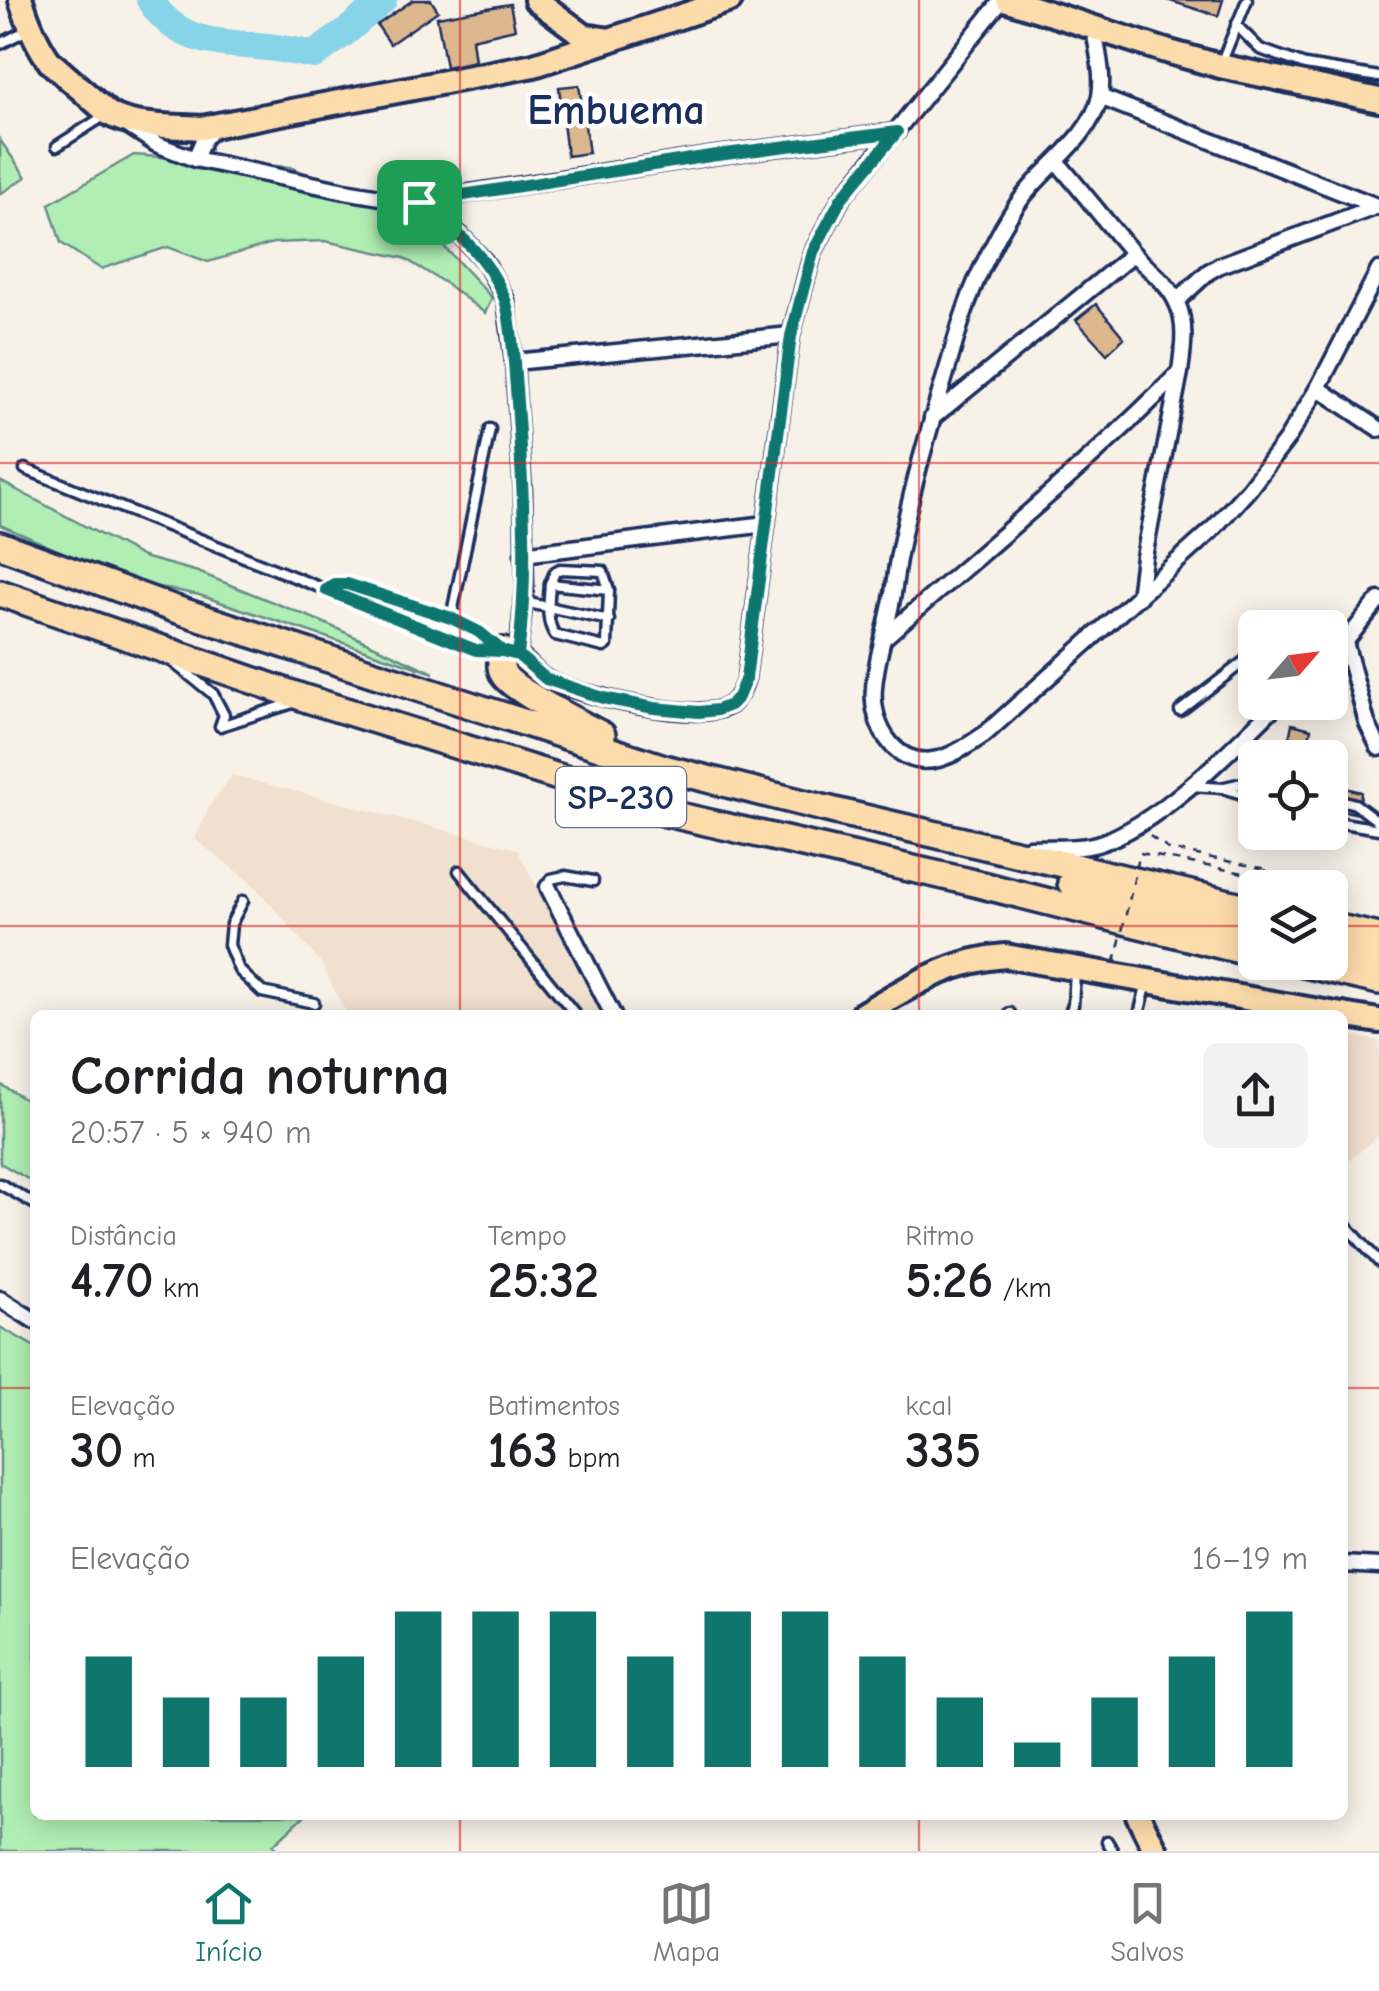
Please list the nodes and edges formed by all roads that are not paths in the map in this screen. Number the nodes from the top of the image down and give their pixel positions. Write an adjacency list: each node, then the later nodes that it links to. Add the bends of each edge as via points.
1 (21, 0): 7 (main road)
2 (730, 0): 9 (main road)
3 (1005, 0): 8 (main road); 18 (street)
4 (1247, 0): 6 (lane)
5 (540, 3): 9 (main road, via 584,36); 11 (main road, via 552,24 552,41)
6 (1236, 25): 12 (lane); 13 (lane, via 1260,49)
7 (30, 28): 10 (lane); 16 (main road, via 50,62)
8 (1094, 29): 12 (main road); 14 (street)
9 (612, 40): 11 (main road)
10 (0, 44)
11 (529, 66): 17 (main road)
12 (1220, 66): 15 (main road)
13 (1379, 77)
14 (1100, 98): 21 (street); 23 (street)
15 (1379, 100)
16 (112, 116): 17 (main road); 19 (lane); 20 (street)
17 (216, 127): 20 (street)
18 (897, 132): 22 (street); 27 (street, via 841,199 813,252)
19 (57, 146)
20 (195, 159): 22 (street)
21 (1057, 162): 24 (street); 31 (street, via 1030,187 981,270)
22 (419, 202): 28 (street, via 485,262 506,300)
23 (1378, 206): 26 (street, via 1220,265)
24 (1133, 254): 26 (street); 31 (street)
25 (1379, 270): 30 (street)
26 (1177, 301): 29 (street, via 1184,342)
27 (791, 336): 28 (street); 35 (street)
28 (514, 362): 37 (street)
29 (1180, 372): 42 (street); 49 (street, via 1031,513)
30 (1318, 388): 33 (street); 42 (street, via 1249,489)
31 (932, 418): 49 (street)
32 (490, 429): 46 (lane)
33 (1379, 429)
34 (25, 469): 39 (lane)
35 (766, 524): 37 (street); 51 (street, via 746,678 730,705 699,712 603,698 546,679)
36 (0, 545): 59 (highway, SP-230)
37 (522, 554): 44 (street)
38 (550, 584): 40 (lane); 40 (lane, via 560,569 603,571); 45 (lane)
39 (326, 590): 46 (lane, via 347,584); 51 (lane, via 476,650)
40 (609, 590): 47 (lane)
41 (0, 594): 50 (highway, SP-230)
42 (1140, 597): 49 (street, via 986,734 948,758 900,753 882,730 873,690)
43 (1379, 600): 48 (street)
44 (524, 602): 45 (lane); 51 (street)
45 (548, 606): 47 (lane); 47 (lane, via 555,634 604,647)
46 (451, 618): 51 (lane)
47 (609, 620)
48 (1348, 634)
49 (883, 639)
50 (154, 648): 54 (highway, SP-230); 54 (lane, via 213,694 224,715 220,726)
51 (510, 653): 59 (highway, via 500,666 509,681)
52 (1238, 666): 55 (lane)
53 (1348, 672): 57 (street)
54 (307, 699): 81 (highway, SP-230, via 666,814)
55 (1180, 711)
56 (1262, 720): 61 (street)
57 (1373, 724): 58 (street)
58 (1379, 748)
59 (664, 768): 65 (highway, SP-230)
60 (1238, 784): 62 (lane)
61 (1189, 786): 62 (lane); 69 (street, via 1137,826 1093,846)
62 (1222, 788): 63 (lane)
63 (1238, 793)
64 (1348, 802): 67 (lane)
65 (840, 812): 68 (highway, SP-230); 78 (highway, via 990,861)
66 (1348, 823): 67 (lane)
67 (1379, 826)
68 (973, 843): 69 (highway); 75 (highway, SP-230)
69 (1028, 848): 73 (highway)
70 (459, 870): 89 (lane)
71 (593, 880): 72 (lane, via 565,876)
72 (548, 887): 90 (street)
73 (1238, 891)
74 (243, 901): 88 (lane, via 229,944 239,970 262,992)
75 (1238, 905)
76 (1348, 917): 77 (highway)
77 (1379, 923)
78 (1238, 926)
79 (1348, 930): 80 (highway)
80 (1379, 937)
81 (1238, 950)
82 (1348, 951): 83 (highway)
83 (1379, 958)
84 (1075, 969): 87 (main road); 91 (main road, via 982,958 930,976); 92 (lane)
85 (1348, 974): 86 (highway)
86 (1379, 981)
87 (1147, 982): 93 (lane); 94 (main road)
88 (314, 1003)
89 (572, 1010)
90 (611, 1010)
91 (870, 1010)
92 (1071, 1010)
93 (1139, 1010)
94 (1312, 1010)
95 (1348, 1016): 96 (main road)
96 (1379, 1021)
97 (0, 1184): 98 (lane)
98 (30, 1201)
99 (1348, 1228): 100 (lane)
100 (1379, 1262)
101 (0, 1299): 102 (street)
102 (30, 1317)
103 (1348, 1564): 104 (street)
104 (1379, 1566)
105 (1140, 1820): 108 (main road)
106 (1108, 1840): 107 (lane)
107 (1113, 1851)
108 (1156, 1851)

